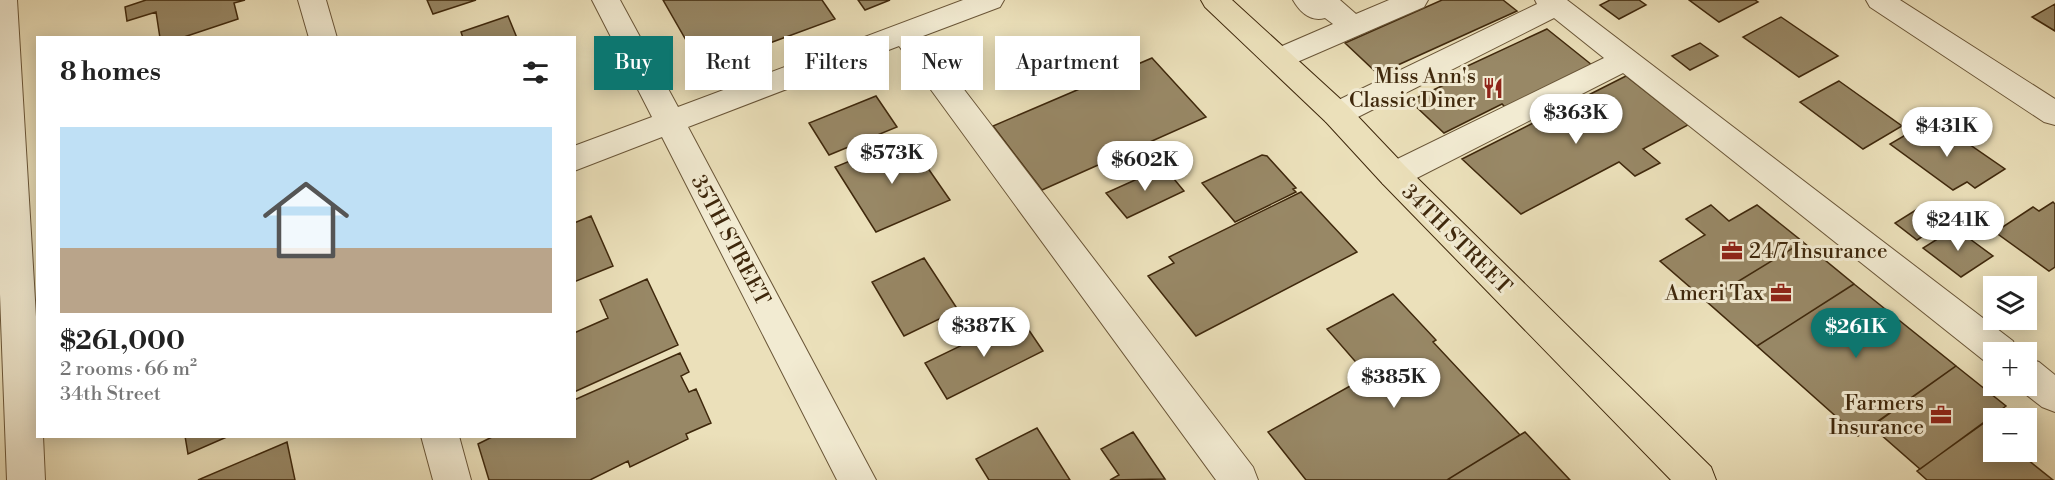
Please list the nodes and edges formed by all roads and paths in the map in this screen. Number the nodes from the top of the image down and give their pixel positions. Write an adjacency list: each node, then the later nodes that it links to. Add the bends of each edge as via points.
1 (3, 0): 21 (street)
2 (312, 0): 12 (street)
3 (606, 0): 17 (street, 35TH STREET)
4 (990, 0): 11 (street)
5 (1215, 0): 13 (main road, 34TH STREET)
6 (1414, 0): 10 (street)
7 (1880, 0): 16 (street)
8 (1323, 2): 10 (street)
9 (1553, 3): 14 (street); 15 (street)
10 (1354, 27): 13 (street)
11 (905, 33): 17 (street); 28 (street)
12 (322, 36)
13 (1278, 59): 15 (main road, 34TH STREET)
14 (1627, 60): 19 (street); 20 (street)
15 (1337, 114): 19 (main road, 34TH STREET)
16 (2055, 114)
17 (670, 122): 18 (street); 27 (street, 35TH STREET)
18 (576, 158)
19 (1394, 175): 29 (main road, 34TH STREET)
20 (1987, 342)
21 (20, 372): 25 (street)
22 (2037, 382): 23 (street)
23 (2055, 396)
24 (441, 438): 26 (street)
25 (26, 480)
26 (452, 480)
27 (857, 480)
28 (1239, 480)
29 (1697, 480)

